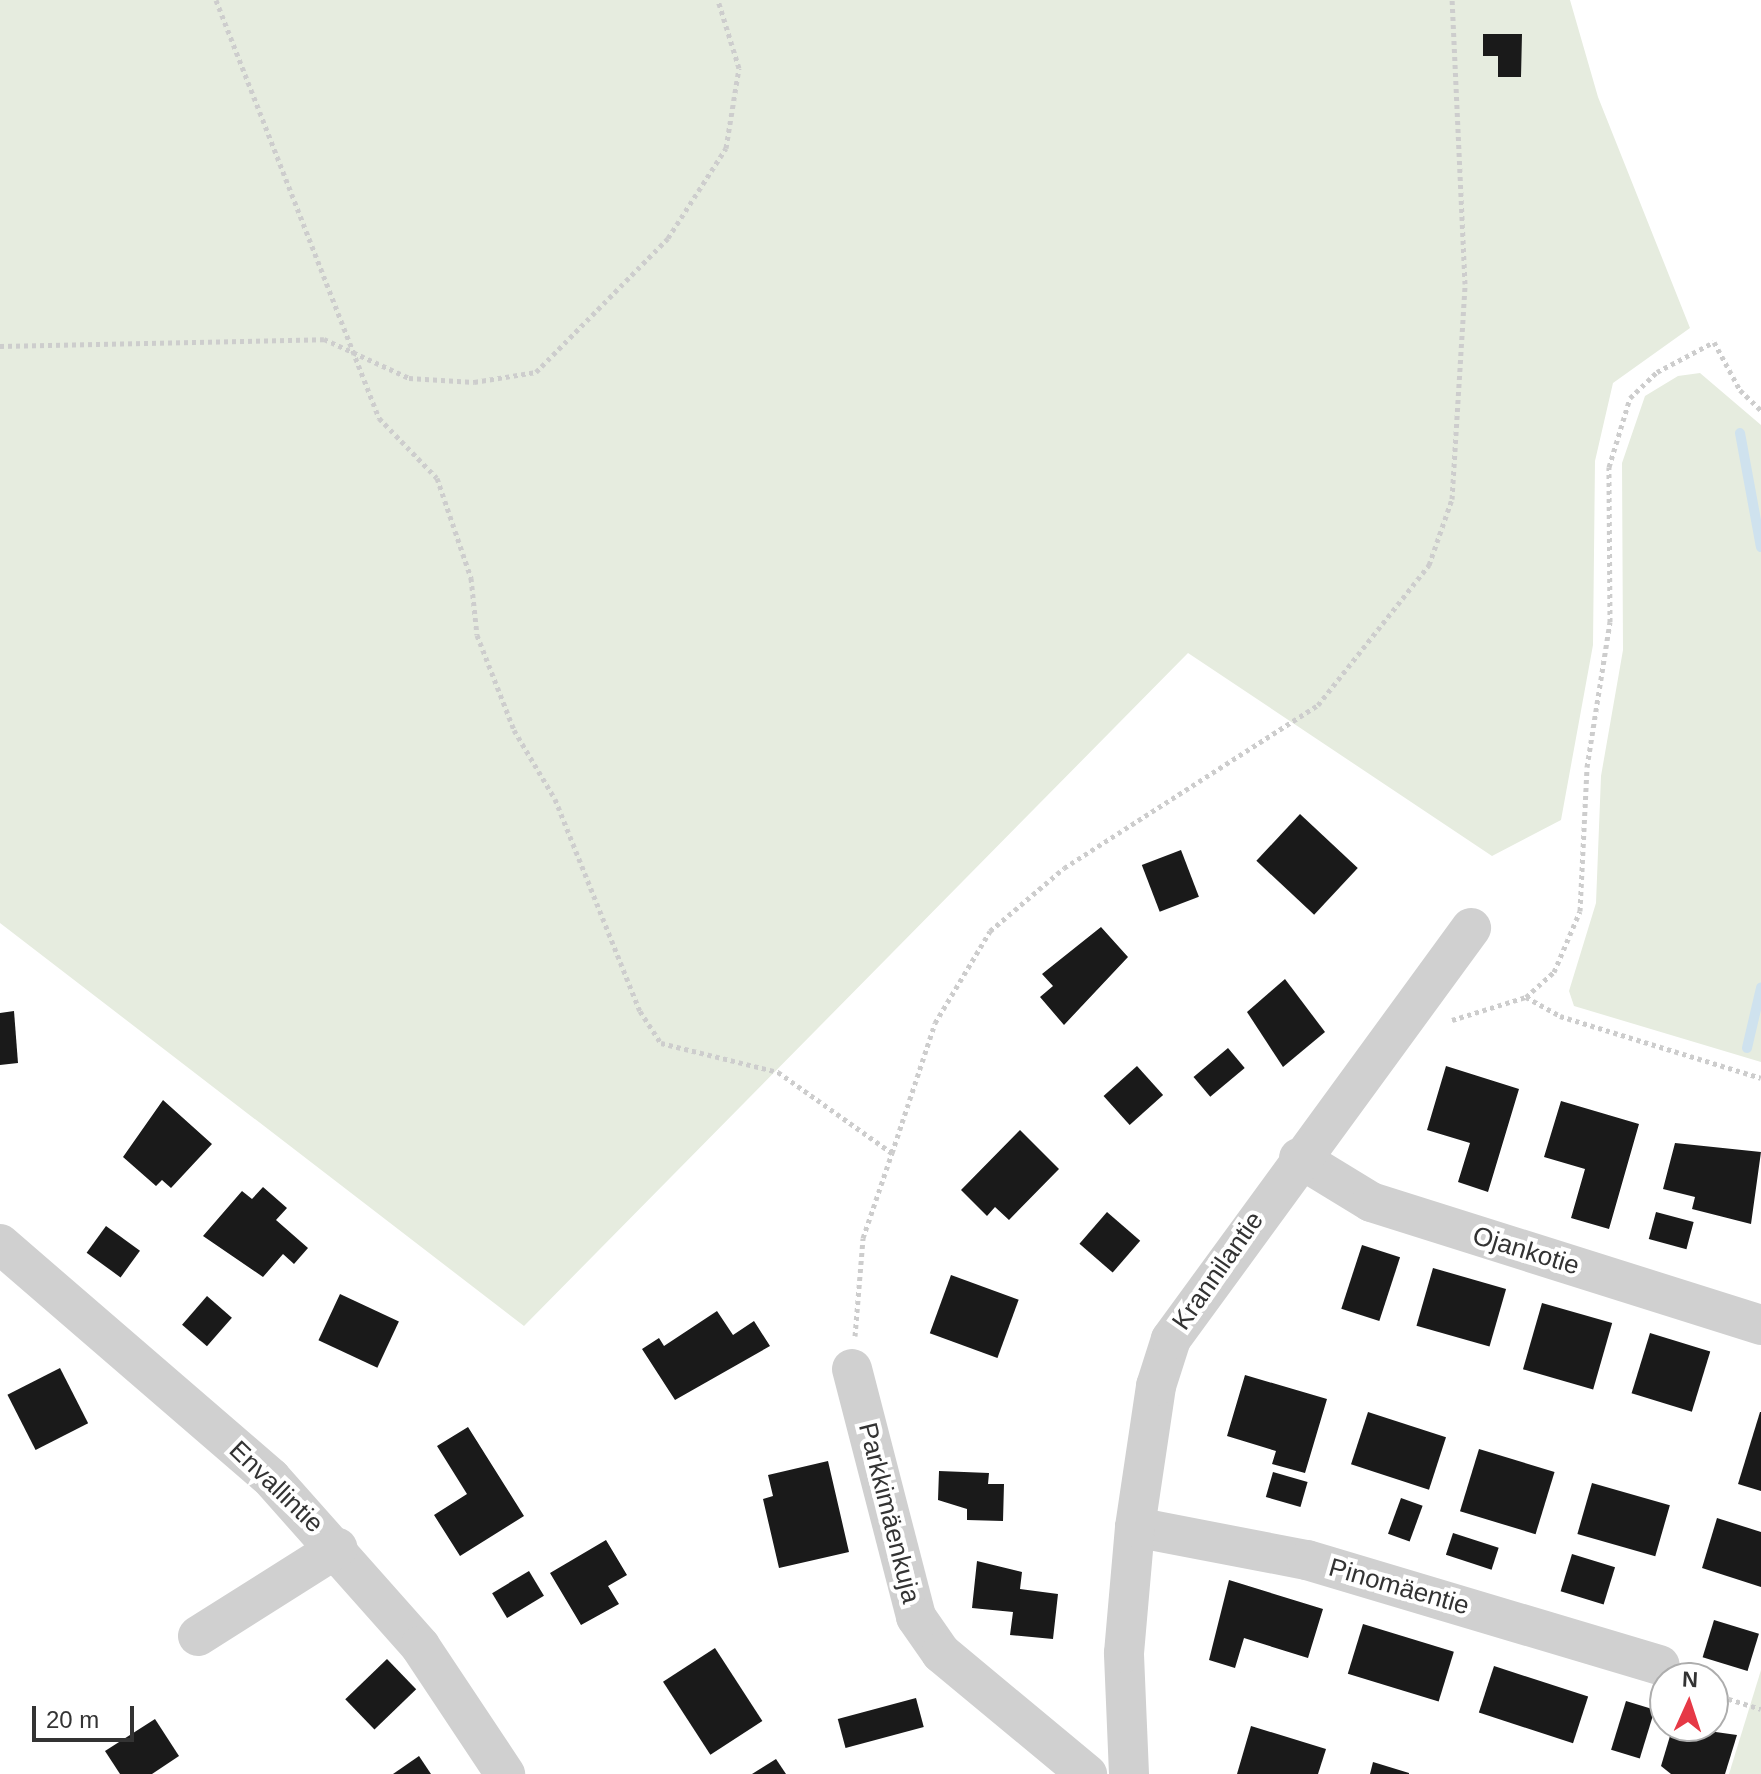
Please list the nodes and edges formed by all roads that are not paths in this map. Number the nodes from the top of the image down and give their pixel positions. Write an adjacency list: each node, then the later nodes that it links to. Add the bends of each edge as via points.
1 (1471, 928): 2 (street, Krannilantie)
2 (1299, 1158): 4 (street, Ojankotie, via 1371,1202); 6 (street, Krannilantie, via 1171,1339 1156,1386)
3 (0, 1244): 7 (street, Envallintie, via 271,1478)
4 (1761, 1325)
5 (852, 1369): 11 (street, Parkkimäenkuja, via 916,1617 941,1653)
6 (1135, 1527): 9 (street, Pinomäentie, via 1307,1560); 12 (street, Krannilantie, via 1124,1653)
7 (337, 1548): 8 (street); 10 (street, Envallintie, via 420,1646)
8 (198, 1636)
9 (1650, 1662)
10 (505, 1774)
11 (1087, 1774)
12 (1129, 1774)

